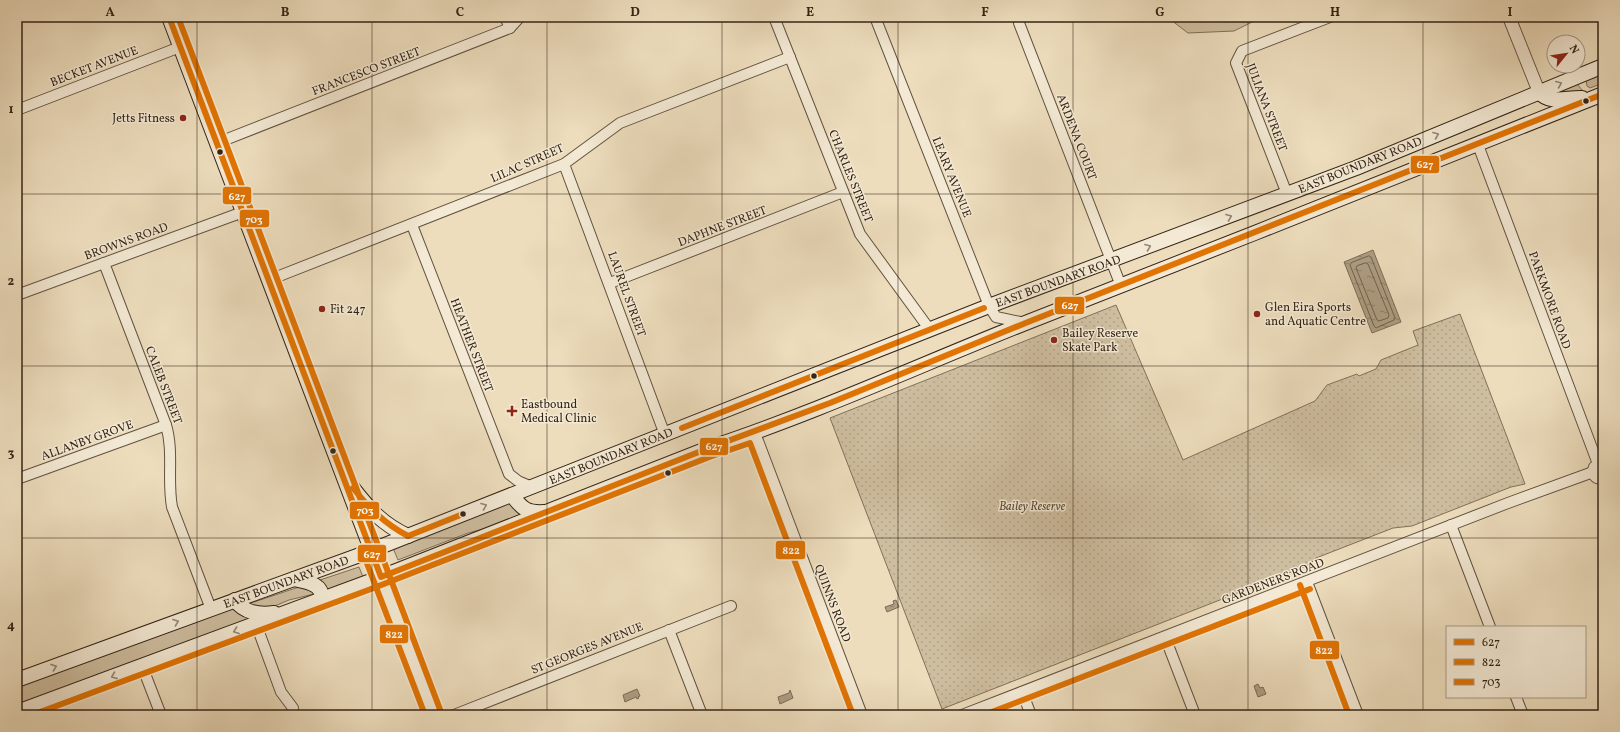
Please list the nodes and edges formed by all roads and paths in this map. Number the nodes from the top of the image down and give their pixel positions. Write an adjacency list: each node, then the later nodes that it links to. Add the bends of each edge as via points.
1 (169, 17): 10 (main road)
2 (505, 17): 9 (street)
3 (520, 17): 9 (street, FRANCESCO STREET)
4 (774, 17): 11 (street, CHARLES STREET)
5 (875, 17): 30 (street, LEARY AVENUE)
6 (1330, 17): 21 (street, JULIANA STREET, via 1242,51 1236,63)
7 (1509, 17): 14 (street)
8 (1019, 23): 24 (street, ARDENA COURT)
9 (510, 28): 17 (street, FRANCESCO STREET)
10 (180, 47): 16 (street, BECKET AVENUE); 17 (main road)
11 (790, 58): 19 (street, LILAC STREET, via 620,123); 20 (street, CHARLES STREET)
12 (1603, 66): 13 (main road, EAST BOUNDARY ROAD)
13 (1578, 76): 14 (main road, EAST BOUNDARY ROAD, one-way to 13); 15 (main road, via 1583,86)
14 (1539, 92): 15 (main road, via 1546,98 1554,99); 21 (main road, EAST BOUNDARY ROAD, one-way to 14)
15 (1598, 96): 18 (main road, EAST BOUNDARY ROAD)
16 (17, 110)
17 (217, 143): 22 (main road)
18 (1478, 145): 28 (main road, EAST BOUNDARY ROAD); 36 (street, PARKMORE ROAD)
19 (564, 164): 23 (street, LILAC STREET); 27 (street, LAUREL STREET)
20 (843, 192): 27 (street, DAPHNE STREET); 32 (street, CHARLES STREET, via 860,234)
21 (1287, 194): 24 (main road, EAST BOUNDARY ROAD, one-way to 21)
22 (243, 212): 25 (street, BROWNS ROAD); 26 (main road)
23 (412, 225): 26 (street, LILAC STREET); 37 (street, HEATHER STREET)
24 (1111, 261): 28 (street, ARDENA COURT); 30 (main road, EAST BOUNDARY ROAD)
25 (104, 263): 29 (street, BROWNS ROAD); 33 (street, CALEB STREET)
26 (269, 280): 38 (main road)
27 (610, 284): 35 (street, LAUREL STREET)
28 (1121, 286): 31 (main road, EAST BOUNDARY ROAD)
29 (17, 295)
30 (989, 306): 31 (street, LEARY AVENUE, via 996,317); 32 (main road, EAST BOUNDARY ROAD)
31 (1025, 323): 34 (main road, EAST BOUNDARY ROAD)
32 (930, 330): 35 (main road, EAST BOUNDARY ROAD)
33 (166, 425): 40 (street, ALLANBY GROVE); 53 (street, CALEB STREET, via 170,439 172,507)
34 (755, 433): 43 (main road, EAST BOUNDARY ROAD, via 709,448); 69 (street, QUINNS ROAD)
35 (665, 435): 41 (main road, EAST BOUNDARY ROAD)
36 (1598, 467): 39 (street, via 1596,478); 44 (street, GARDENERS ROAD)
37 (509, 474): 41 (street); 42 (street, HEATHER STREET)
38 (344, 477): 45 (main road, via 370,510 395,530); 46 (main road)
39 (1603, 478)
40 (17, 479)
41 (532, 487): 42 (main road, EAST BOUNDARY ROAD)
42 (512, 495): 43 (main road, via 526,510); 45 (main road, EAST BOUNDARY ROAD, one-way to 42)
43 (549, 511): 47 (main road, EAST BOUNDARY ROAD)
44 (1452, 525): 49 (street, GARDENERS ROAD); 56 (street)
45 (408, 536): 46 (main road, EAST BOUNDARY ROAD)
46 (371, 550): 47 (main road); 48 (main road, EAST BOUNDARY ROAD)
47 (381, 577): 50 (main road, EAST BOUNDARY ROAD); 66 (main road)
48 (294, 579): 50 (main road, via 316,585); 51 (main road, EAST BOUNDARY ROAD)
49 (1307, 582): 58 (street, GARDENERS ROAD); 73 (street)
50 (322, 598): 54 (main road, EAST BOUNDARY ROAD)
51 (235, 600): 53 (main road, EAST BOUNDARY ROAD); 54 (main road, via 242,608 257,613)
52 (731, 606): 57 (street, ST GEORGES AVENUE)
53 (211, 609): 60 (main road, EAST BOUNDARY ROAD, one-way to 53)
54 (292, 610): 55 (main road, EAST BOUNDARY ROAD)
55 (256, 624): 59 (main road, EAST BOUNDARY ROAD, one-way to 59); 63 (street, via 281,692)
56 (1490, 626)
57 (669, 630): 67 (street, ST GEORGES AVENUE); 68 (street)
58 (1165, 637): 61 (street, GARDENERS ROAD); 72 (street)
59 (142, 666): 64 (main road, EAST BOUNDARY ROAD, one-way to 64); 65 (street)
60 (17, 680)
61 (1022, 692): 70 (street, GARDENERS ROAD); 71 (street)
62 (1516, 698): 74 (street)
63 (293, 708)
64 (17, 712)
65 (161, 715)
66 (434, 715)
67 (454, 715)
68 (702, 715)
69 (862, 715)
70 (962, 715)
71 (1031, 715)
72 (1195, 715)
73 (1358, 715)
74 (1523, 715)

